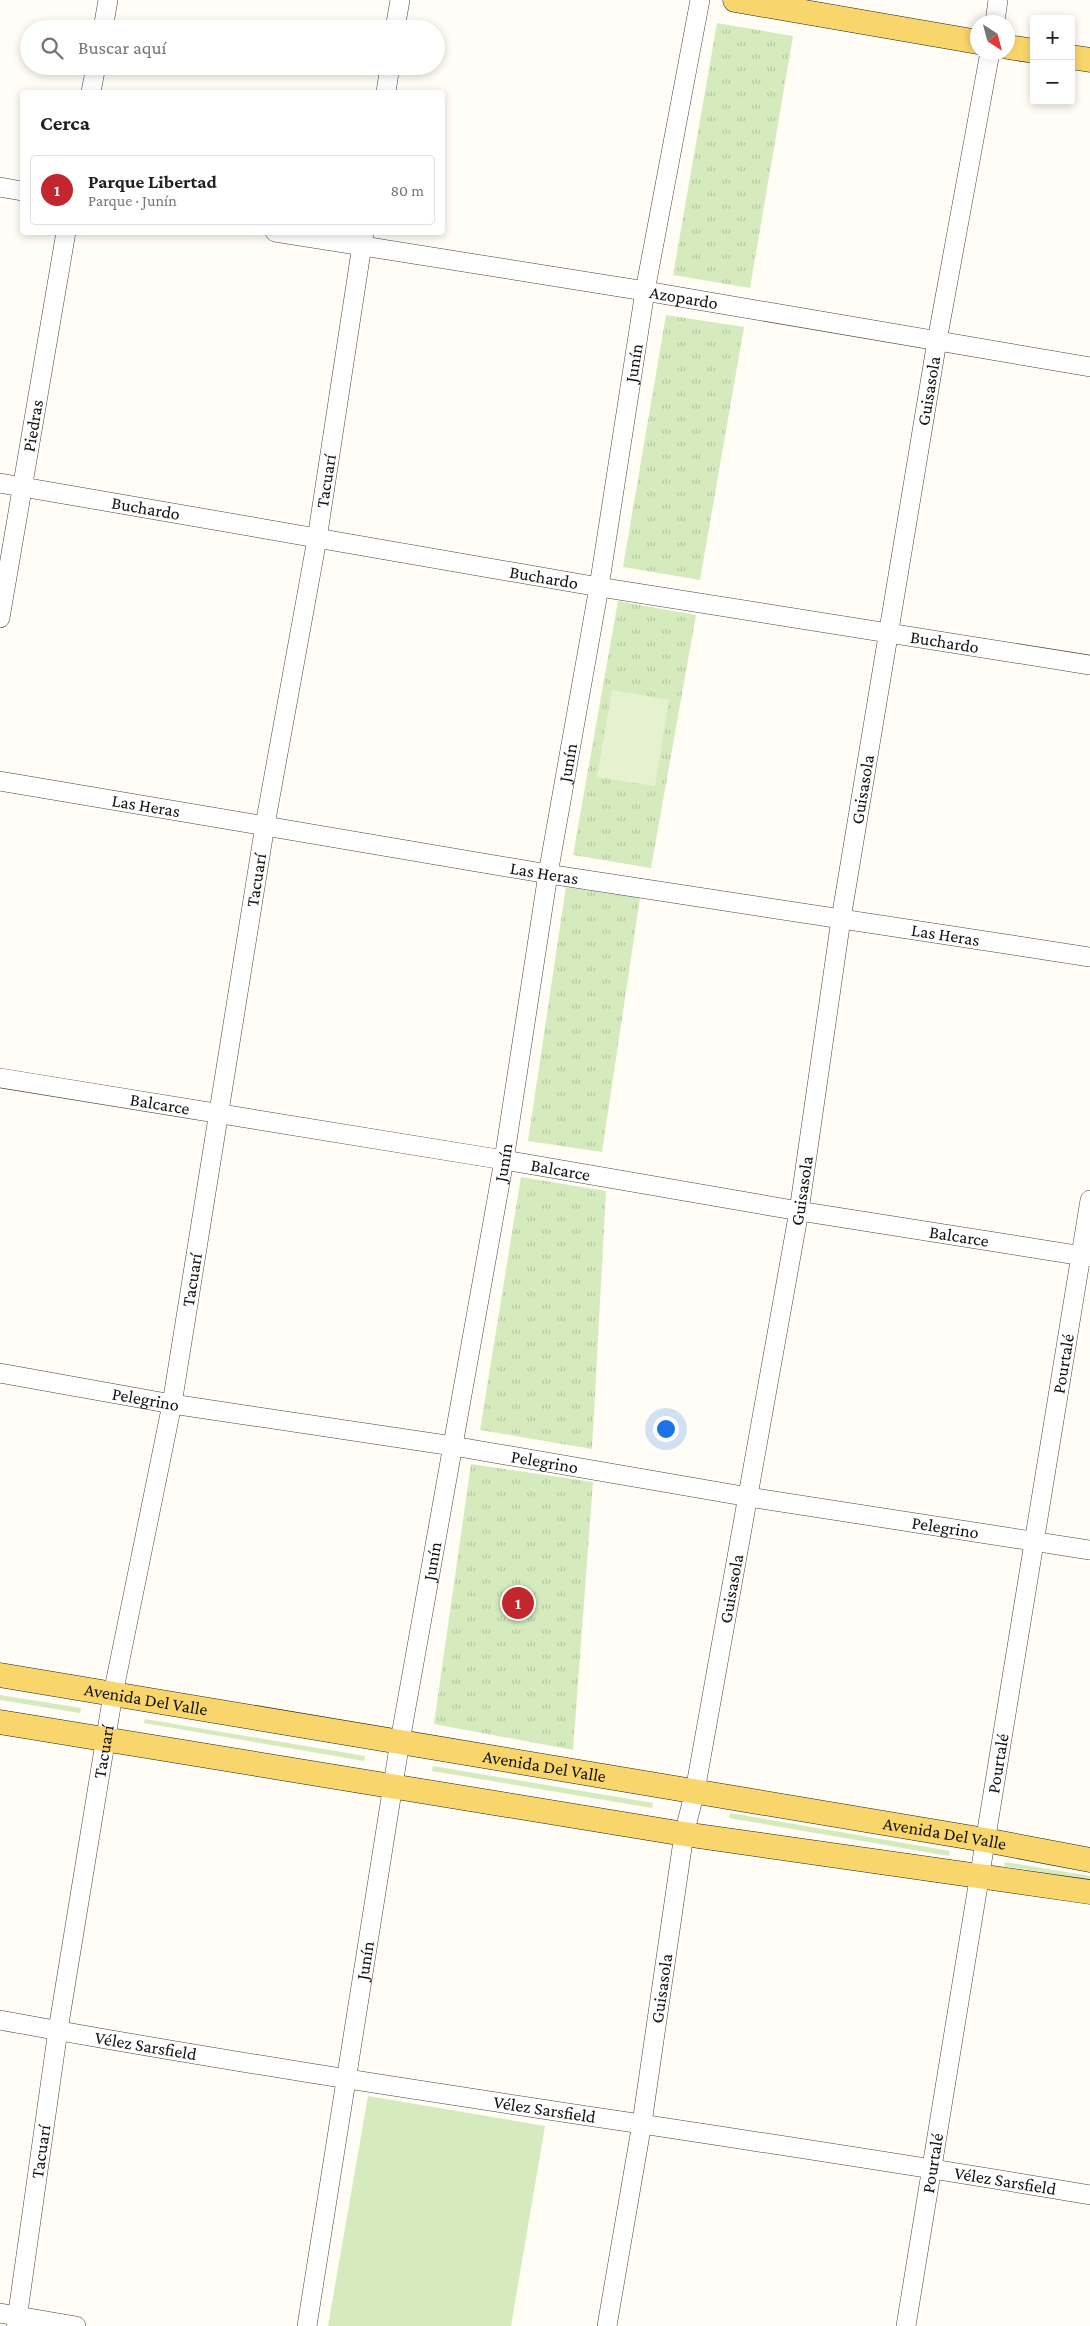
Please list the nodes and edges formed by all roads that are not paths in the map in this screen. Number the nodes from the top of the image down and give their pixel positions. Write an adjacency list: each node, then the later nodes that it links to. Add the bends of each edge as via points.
1 (108, 0): 7 (street)
2 (400, 0): 8 (street)
3 (700, 0): 24 (street, Junín)
4 (735, 0): 9 (main road)
5 (998, 0): 6 (street)
6 (996, 15)
7 (105, 20)
8 (397, 20)
9 (970, 41)
10 (1015, 48): 11 (main road)
11 (1030, 50)
12 (1075, 58): 14 (main road)
13 (989, 60): 25 (street, Guisasola)
14 (1090, 60)
15 (94, 75): 17 (street)
16 (389, 75): 18 (street)
17 (91, 90)
18 (386, 90)
19 (0, 188): 20 (street)
20 (20, 191)
21 (66, 235): 28 (street, Piedras)
22 (308, 235): 23 (street, Azopardo)
23 (363, 240): 24 (street, Azopardo); 29 (street, Tacuarí)
24 (646, 291): 25 (street, Azopardo); 30 (street, Junín)
25 (937, 341): 26 (street, Azopardo); 32 (street, Guisasola)
26 (1090, 367)
27 (0, 483): 28 (street, Buchardo)
28 (24, 488): 29 (street, Buchardo); 31 (street, Piedras)
29 (317, 539): 30 (street, Buchardo); 35 (street, Tacuarí)
30 (599, 587): 32 (street, Buchardo); 36 (street, Junín)
31 (0, 618)
32 (890, 634): 33 (street, Buchardo); 37 (street, Guisasola)
33 (1090, 665)
34 (0, 781): 35 (street, Las Heras)
35 (265, 825): 36 (street, Las Heras); 40 (street, Tacuarí)
36 (548, 874): 37 (street, Las Heras); 41 (street, Junín)
37 (841, 919): 38 (street, Las Heras); 43 (street, Guisasola)
38 (1090, 957)
39 (0, 1078): 40 (street, Balcarce)
40 (218, 1114): 41 (street, Balcarce); 46 (street, Tacuarí)
41 (504, 1160): 43 (street, Balcarce); 47 (street, Junín)
42 (1090, 1200): 44 (street, Pourtalé)
43 (799, 1211): 44 (street, Balcarce); 48 (street, Guisasola)
44 (1085, 1256): 49 (street, Pourtalé)
45 (0, 1372): 46 (street, Pelegrino)
46 (172, 1404): 47 (street, Pelegrino); 52 (street, Tacuarí)
47 (453, 1446): 48 (street, Pelegrino); 55 (street, Junín)
48 (749, 1496): 49 (street, Pelegrino); 57 (street, Guisasola)
49 (1035, 1541): 50 (street, Pelegrino); 59 (street, Pourtalé)
50 (1090, 1550)
51 (0, 1675): 52 (main road, Avenida Del Valle)
52 (113, 1694): 54 (street, Tacuarí); 55 (main road, Avenida Del Valle)
53 (0, 1722): 54 (main road, Avenida Del Valle)
54 (106, 1740): 56 (main road, Avenida Del Valle); 64 (street, Tacuarí)
55 (400, 1741): 56 (street, Junín); 57 (main road, Avenida Del Valle)
56 (394, 1787): 58 (main road, Avenida Del Valle); 65 (street, Junín)
57 (695, 1790): 58 (street, Guisasola); 59 (main road, Avenida Del Valle)
58 (684, 1834): 61 (main road, Avenida Del Valle); 66 (street, Guisasola)
59 (986, 1840): 60 (main road, Avenida Del Valle); 61 (street, Pourtalé)
60 (1090, 1860)
61 (979, 1877): 62 (main road, Avenida Del Valle); 67 (street, Pourtalé)
62 (1090, 1892)
63 (0, 2020): 64 (street, Vélez Sarsfield)
64 (58, 2030): 65 (street, Vélez Sarsfield); 69 (street, Tacuarí)
65 (346, 2078): 66 (street, Vélez Sarsfield); 71 (street, Junín)
66 (642, 2123): 67 (street, Vélez Sarsfield); 72 (street, Guisasola)
67 (932, 2168): 68 (street, Vélez Sarsfield); 73 (street, Pourtalé)
68 (1090, 2195)
69 (11, 2318): 70 (street)
70 (76, 2326)
71 (307, 2326)
72 (607, 2326)
73 (906, 2326)

